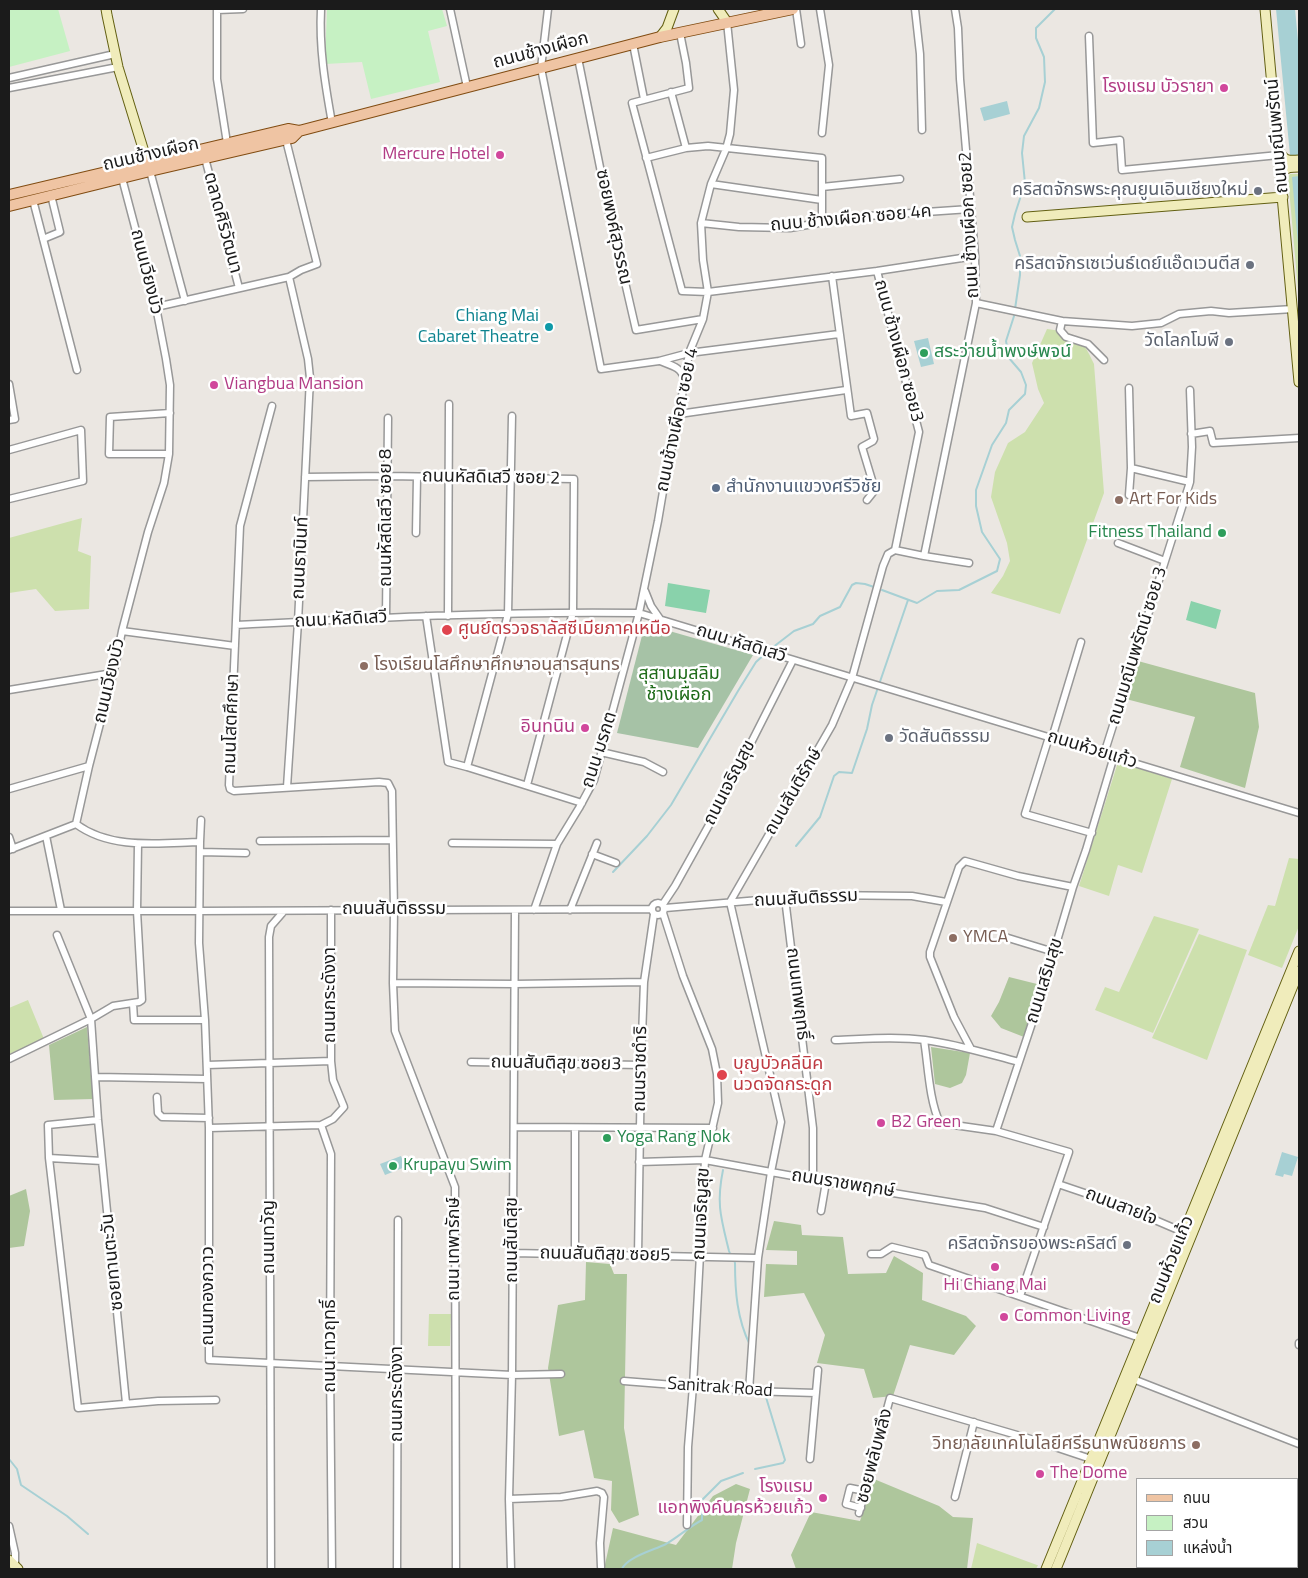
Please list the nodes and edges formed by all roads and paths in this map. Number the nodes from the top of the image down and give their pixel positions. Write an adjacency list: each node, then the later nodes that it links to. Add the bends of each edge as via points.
1 (106, 9): 20 (main road)
2 (217, 9): 3 (street); 34 (street, via 217,79)
3 (243, 9)
4 (321, 9): 29 (street, via 324,79)
5 (450, 9): 25 (street)
6 (548, 9): 23 (street)
7 (674, 9): 17 (main road)
8 (718, 9): 14 (main road)
9 (794, 9): 14 (main road, ถนนช้างเผือก); 19 (street)
10 (820, 9): 32 (street, via 829,65)
11 (916, 9): 30 (street)
12 (955, 9): 55 (street, ถนน ช้างเผือก ซอย2)
13 (1265, 9): 37 (main road, ถนนมณีนพรัตน์)
14 (727, 22): 15 (main road, ถนนช้างเผือก); 36 (street, ถนนช้างเผือก ซอย 4, via 734,90)
15 (680, 33): 17 (main road, ถนนช้างเผือก); 27 (street, via 689,88)
16 (1089, 36): 37 (street, via 1093,143 1120,140 1122,170)
17 (660, 37): 18 (main road, ถนนช้างเผือก)
18 (632, 44): 21 (main road, ถนนช้างเผือก); 28 (street)
19 (801, 44)
20 (115, 54): 22 (main road); 24 (street)
21 (578, 58): 23 (main road, ถนนช้างเผือก); 70 (street, ซอยพงศ์สุวรรณ, via 636,330)
22 (118, 67): 26 (street); 42 (main road)
23 (541, 68): 25 (main road, ถนนช้างเผือก); 75 (street, via 601,369)
24 (9, 78)
25 (467, 87): 29 (main road, ถนนช้างเผือก)
26 (9, 88)
27 (671, 92): 28 (street); 35 (street)
28 (644, 99): 39 (street, via 632,103)
29 (332, 122): 31 (main road, ถนนช้างเผือก)
30 (922, 130)
31 (299, 131): 33 (main road, ถนนช้างเผือก); 34 (main road, ถนนช้างเผือก, via 288,129)
32 (822, 133)
33 (286, 140): 38 (main road, ถนนช้างเผือก); 62 (street, via 317,264)
34 (227, 143): 42 (main road, ถนนช้างเผือก)
35 (686, 148): 36 (street, via 708,146); 39 (street)
36 (726, 149): 47 (street, ถนนช้างเผือก ซอย 4); 48 (street, via 822,158)
37 (1279, 153): 41 (main road); 44 (main road, ถนนมณีนพรัตน์)
38 (205, 158): 42 (main road, ถนนช้างเผือก); 64 (street, ตลาดศิริวัฒนา)
39 (646, 158): 65 (street, via 682,291)
40 (1299, 160): 41 (main road)
41 (1288, 164): 43 (main road); 44 (main road)
42 (149, 166): 45 (main road, ถนนช้างเผือก); 49 (main road, ถนนช้างเผือก); 66 (street)
43 (1299, 166)
44 (1281, 173): 51 (main road, ถนนมณีนพรัตน์)
45 (122, 178): 50 (main road, ถนนช้างเผือก); 68 (street, ถนนเวียงบัว)
46 (900, 179): 48 (street)
47 (711, 184): 53 (street); 57 (street, ถนนช้างเผือก ซอย 4)
48 (822, 187): 53 (street)
49 (9, 195)
50 (51, 195): 52 (main road, ถนนช้างเผือก); 59 (street, via 60,232)
51 (1283, 197): 56 (main road); 69 (main road, ถนนมณีนพรัตน์)
52 (33, 200): 54 (main road, ถนนช้างเผือก); 59 (street)
53 (822, 200): 58 (street)
54 (9, 206)
55 (970, 209): 58 (street, ถนน ช้างเผือก ซอย 4ค, via 853,217); 60 (street, ถนน ช้างเผือก ซอย2)
56 (1027, 217)
57 (701, 223): 58 (street, ถนน ช้างเผือก ซอย 4ค, via 790,228); 65 (street, ถนนช้างเผือก ซอย 4)
58 (822, 223)
59 (43, 238): 76 (street)
60 (975, 256): 61 (street); 67 (street, ถนน ช้างเผือก ซอย2)
61 (877, 271): 63 (street); 106 (street, ถนน ช้างเผือก ซอย3, via 919,432)
62 (289, 276): 64 (street); 96 (street, ถนนธานินท์, via 310,378)
63 (832, 276): 65 (street); 72 (street)
64 (239, 288): 66 (street)
65 (708, 292): 70 (street, ถนนช้างเผือก ซอย 4)
66 (185, 301): 68 (street)
67 (976, 303): 71 (street); 107 (street, ถนน ช้างเผือก ซอย2)
68 (156, 308): 85 (street, ถนนเวียงบัว, via 170,384)
69 (1293, 309): 71 (street, via 1179,314 1161,323 1132,326); 78 (main road, ถนนมณีนพรัตน์)
70 (702, 319): 73 (street, ถนนช้างเผือก ซอย 4)
71 (1062, 321): 74 (street, via 1060,330 1063,334 1088,344)
72 (839, 334): 73 (street); 81 (street)
73 (690, 353): 75 (street); 77 (street, ถนนช้างเผือก ซอย 4)
74 (1104, 360)
75 (659, 361): 77 (street, via 679,369)
76 (77, 370)
77 (685, 382): 86 (street, ถนนช้างเผือก ซอย 4)
78 (1299, 382)
79 (9, 384): 89 (street, via 15,419)
80 (1129, 388): 94 (street)
81 (846, 390): 86 (street); 103 (street, via 851,416 867,413 874,439 862,447 874,488)
82 (1190, 390): 90 (street, ถนนมณีนพรัตน์ ซอย 3)
83 (449, 404): 98 (street)
84 (272, 406): 119 (street, ถนนโสตศึกษา, via 240,526)
85 (170, 413): 93 (street, ถนนเวียงบัว); 93 (street, via 110,417 109,454)
86 (679, 414): 110 (street, ถนนช้างเผือก ซอย 4)
87 (512, 416): 99 (street)
88 (388, 418): 95 (street, ถนนหัสดิเสวี ซอย 8)
89 (9, 420)
90 (1192, 434): 91 (street, via 1210,431 1213,443); 100 (street, ถนนมณีนพรัตน์ ซอย 3)
91 (1299, 438)
92 (9, 450): 102 (street, via 81,430 82,481)
93 (169, 454): 120 (street, ถนนเวียงบัว, via 164,483)
94 (1131, 468): 100 (street); 101 (street)
95 (387, 476): 96 (street, ถนนหัสดิเสวี ซอย 2); 97 (street, ถนนหัสดิเสวี ซอย 2); 116 (street, ถนนหัสดิเสวี ซอย 8)
96 (305, 477): 118 (street, ถนนธานินท์)
97 (417, 477): 98 (street, ถนนหัสดิเสวี ซอย 2); 104 (street)
98 (448, 477): 99 (street, ถนนหัสดิเสวี ซอย 2); 115 (street)
99 (510, 478): 111 (street, ถนนหัสดิเสวี ซอย 2, via 574,479); 113 (street)
100 (1190, 482): 108 (street, ถนนมณีนพรัตน์ ซอย 3)
101 (1128, 495)
102 (9, 499)
103 (867, 500)
104 (416, 533)
105 (1118, 543): 108 (street)
106 (895, 550): 107 (street); 125 (street, ถนนสันติรักษ์, via 888,554 883,566)
107 (924, 556): 109 (street)
108 (1165, 561): 130 (street, ถนนมณีนพรัตน์ ซอย 3)
109 (968, 563)
110 (644, 590): 112 (street, ถนนช้างเผือก ซอย 4); 117 (street)
111 (573, 612): 112 (street, ถนน หัสดิเสวี); 113 (street, ถนน หัสดิเสวี); 135 (street)
112 (639, 613): 117 (street, ถนน หัสดิเสวี); 129 (street, ถนน มรกต)
113 (508, 614): 115 (street, ถนน หัสดิเสวี); 133 (street)
114 (426, 616): 115 (street, ถนน หัสดิเสวี); 116 (street, ถนน หัสดิเสวี); 133 (street, via 448,762)
115 (448, 616)
116 (386, 618): 118 (street, ถนน หัสดิเสวี)
117 (660, 619): 123 (street, ถนน หัสดิเสวี)
118 (298, 622): 119 (street, ถนน หัสดิเสวี); 136 (street, ถนนธานินท์)
119 (236, 625): 122 (street, ถนนโสตศึกษา)
120 (122, 630): 122 (street); 124 (street, ถนนเวียงบัว)
121 (1081, 642): 128 (street)
122 (235, 646): 136 (street, ถนนโสตศึกษา, via 230,789)
123 (793, 660): 125 (street, ถนน หัสดิเสวี); 161 (street, ถนนเจริญสุข)
124 (113, 673): 127 (street); 132 (street, ถนนเวียงบัว)
125 (852, 678): 126 (street, ถนน หัสดิเสวี); 159 (street, ถนนสันติรักษ์, via 832,725)
126 (884, 687): 128 (street, ถนนห้วยแก้ว)
127 (9, 690)
128 (1050, 738): 130 (street, ถนนห้วยแก้ว); 142 (street, via 1025,814)
129 (601, 752): 134 (street, via 644,762); 138 (street, ถนน มรกต, via 594,780)
130 (1104, 754): 131 (street, ถนนห้วยแก้ว)
131 (1114, 756): 139 (street, ถนนห้วยแก้ว); 142 (street, ถนนเสริมสุข)
132 (89, 766): 137 (street); 141 (street, ถนนเวียงบัว)
133 (467, 767): 135 (street)
134 (663, 772)
135 (527, 785): 138 (street)
136 (287, 787): 145 (street, ถนนโสตศึกษา, via 388,783 392,791)
137 (9, 789)
138 (582, 802): 151 (street, ถนน มรกต)
139 (1299, 813)
140 (201, 820): 147 (street, ถนนทองกวาว)
141 (76, 824): 143 (street); 150 (street, via 95,835)
142 (1092, 833): 157 (street, ถนนเสริมสุข)
143 (46, 836): 152 (street); 162 (street)
144 (9, 837): 152 (street)
145 (392, 840): 146 (street); 164 (street, ถนนโสตศึกษา)
146 (260, 841)
147 (200, 842): 150 (street); 153 (street, ถนนทองกวาว)
148 (452, 843): 151 (street)
149 (597, 843): 155 (street)
150 (138, 844): 169 (street)
151 (557, 844): 166 (street, ถนน มรกต)
152 (11, 849)
153 (200, 852): 154 (street); 170 (street, ถนนทองกวาว)
154 (246, 853)
155 (592, 854): 156 (street); 167 (street)
156 (616, 863)
157 (1073, 887): 160 (street, via 965,861 959,867); 176 (street, ถนนเสริมสุข)
158 (785, 898): 159 (street, ถนนสันติธรรม); 160 (street, ถนนสันติธรรม, via 912,896); 213 (street, ถนนเทพฤทธิ์, via 813,1128)
159 (730, 902): 161 (street, ถนนสันติธรรม); 212 (street, via 780,1122)
160 (946, 902): 186 (street, via 930,957 954,1017)
161 (664, 908): 172 (street, ถนนสันติธรรม, via 659,915); 172 (street, via 655,903); 206 (street, ถนนเจริญสุข, via 684,976 712,1049 718,1103)
162 (60, 910): 168 (street, ถนนสันติธรรม); 169 (street, ถนนสันติธรรม)
163 (331, 910): 164 (street, ถนนสันติธรรม); 171 (street, ถนนสันติธรรม); 188 (street, ถนนกระดังงา)
164 (394, 910): 165 (street, ถนนสันติธรรม); 179 (street, ถนน เทพารักษ์)
165 (515, 910): 166 (street, ถนนสันติธรรม); 180 (street, ถนนสันติสุข)
166 (534, 910): 167 (street, ถนนสันติธรรม)
167 (570, 910): 172 (street, ถนนสันติธรรม)
168 (9, 911)
169 (137, 911): 170 (street, ถนนสันติธรรม); 181 (street, via 142,1000)
170 (199, 911): 171 (street, ถนนสันติธรรม); 183 (street, ถนนทองกวาว)
171 (284, 911): 191 (street, ถนนเทวัญ, via 271,926 269,937)
172 (653, 911): 178 (street, ถนนราชดำริ)
173 (57, 935): 182 (street, ซอยทานตะวัน)
174 (1005, 937): 176 (street)
175 (1299, 951): 219 (main road, ถนนห้วยแก้ว)
176 (1054, 952): 190 (street, ถนนเสริมสุข)
177 (1299, 972): 227 (main road, ถนนห้วยแก้ว)
178 (644, 982): 180 (street); 194 (street, ถนนราชดำริ)
179 (393, 983): 180 (street); 232 (street, ถนน เทพารักษ์, via 395,1031 455,1187)
180 (515, 984): 192 (street, ถนนสันติสุข)
181 (133, 1003): 182 (street, via 113,1006); 183 (street, via 134,1020)
182 (91, 1019): 187 (street); 195 (street, ซอยทานตะวัน)
183 (205, 1020): 193 (street, ถนนทองกวาว)
184 (835, 1040): 185 (street)
185 (924, 1040): 186 (street); 207 (street, via 933,1101 940,1123)
186 (971, 1049): 190 (street)
187 (9, 1059)
188 (330, 1061): 191 (street); 200 (street, ถนนกระดังงา, via 333,1080 344,1107 333,1119)
189 (471, 1062): 192 (street, ถนนสันติสุข ซอย3)
190 (1019, 1062): 207 (street, ถนนเสริมสุข)
191 (269, 1063): 193 (street); 201 (street, ถนนเทวัญ)
192 (514, 1064): 194 (street, ถนนสันติสุข ซอย3); 202 (street, ถนนสันติสุข)
193 (207, 1065): 196 (street, ถนนทองกวาว)
194 (641, 1065): 205 (street, ถนนราชดำริ)
195 (96, 1077): 196 (street); 199 (street, ซอยทานตะวัน)
196 (207, 1080): 198 (street, ถนนทองกวาว)
197 (157, 1097): 198 (street, via 158,1114 162,1117)
198 (208, 1118): 203 (street, ถนนทองกวาว)
199 (98, 1120): 208 (street, via 48,1125); 210 (street, ซอยทานตะวัน)
200 (321, 1125): 201 (street); 229 (street, ถนน เทวฤทธิ์, via 331,1154)
201 (270, 1126): 203 (street); 228 (street, ถนนเทวัญ)
202 (514, 1127): 204 (street); 220 (street, ถนนสันติสุข)
203 (209, 1128): 228 (street, ถนนทองกวาว, via 209,1360)
204 (575, 1128): 205 (street); 222 (street)
205 (640, 1128): 206 (street); 211 (street, ถนนราชดำริ)
206 (712, 1128): 209 (street, ถนนเจริญสุข)
207 (996, 1132): 215 (street, via 1069,1152)
208 (49, 1158): 210 (street); 241 (street, via 78,1408)
209 (706, 1160): 211 (street, ถนนราชพฤกษ์); 212 (street, ถนนราชพฤกษ์); 224 (street, ถนนเจริญสุข)
210 (102, 1161): 241 (street, ซอยทานตะวัน)
211 (639, 1162): 223 (street, ถนนราชดำริ)
212 (771, 1172): 213 (street, ถนนราชพฤกษ์); 225 (street)
213 (813, 1180): 214 (street, ถนนราชพฤกษ์)
214 (826, 1182): 216 (street); 218 (street, ถนนราชพฤกษ์, via 985,1208)
215 (1058, 1184): 218 (street); 219 (street, ถนนสายใจ, via 1120,1205)
216 (821, 1211)
217 (398, 1220): 230 (street, ถนนกระดังงา)
218 (1044, 1227): 226 (street)
219 (1183, 1232): 227 (main road, ถนนห้วยแก้ว)
220 (513, 1253): 222 (street, ถนนสันติสุข ซอย5); 234 (street, ถนนสันติสุข)
221 (871, 1254): 226 (street, via 881,1254 892,1246 925,1255 929,1265 938,1269)
222 (575, 1256): 223 (street, ถนนสันติสุข ซอย5)
223 (638, 1256): 224 (street, ถนนสันติสุข ซอย5)
224 (700, 1257): 225 (street, ถนนสันติสุข ซอย5); 237 (street, ถนนเจริญสุข)
225 (758, 1258): 238 (street)
226 (1020, 1296): 227 (street)
227 (1144, 1339): 235 (main road, ถนนห้วยแก้ว); 245 (main road, ถนนห้วยแก้ว)
228 (271, 1362): 229 (street, ถนนทองกวาว); 253 (street, ถนนเทวัญ)
229 (330, 1366): 230 (street, ถนนทองกวาว); 254 (street, ถนน เทวฤทธิ์)
230 (398, 1369): 232 (street, ถนนทองกวาว); 255 (street, ถนนกระดังงา)
231 (818, 1370): 239 (street)
232 (455, 1372): 234 (street, ถนนทองกวาว); 256 (street, ถนน เทพารักษ์)
233 (561, 1374): 234 (street, ถนนทองกวาว)
234 (512, 1376): 248 (street, ถนนสันติสุข)
235 (1133, 1379): 243 (street); 259 (main road, ถนนห้วยแก้ว)
236 (624, 1381): 237 (street, Sanitrak Road)
237 (694, 1386): 238 (street, Sanitrak Road); 249 (street, ถนนเจริญสุข, via 688,1447)
238 (749, 1391): 239 (street, Sanitrak Road)
239 (816, 1393): 244 (street)
240 (216, 1400): 241 (street)
241 (126, 1403)
242 (974, 1422): 245 (street, ซอยพลับพลึง); 246 (street, ซอยพลับพลึง, via 890,1398); 247 (street)
243 (1299, 1444)
244 (810, 1459)
245 (1091, 1459): 258 (main road, ถนนห้วยแก้ว)
246 (865, 1491): 246 (street, ซอยพลับพลึง, via 860,1510 846,1504 850,1488)
247 (954, 1497)
248 (509, 1499): 252 (street, via 602,1493); 257 (street, ถนนสันติสุข)
249 (687, 1525)
250 (9, 1526): 251 (street, via 15,1553)
251 (14, 1565)
252 (601, 1567)
253 (271, 1569)
254 (332, 1569)
255 (397, 1569)
256 (456, 1569)
257 (511, 1569)
258 (1046, 1569)
259 (1056, 1569)

